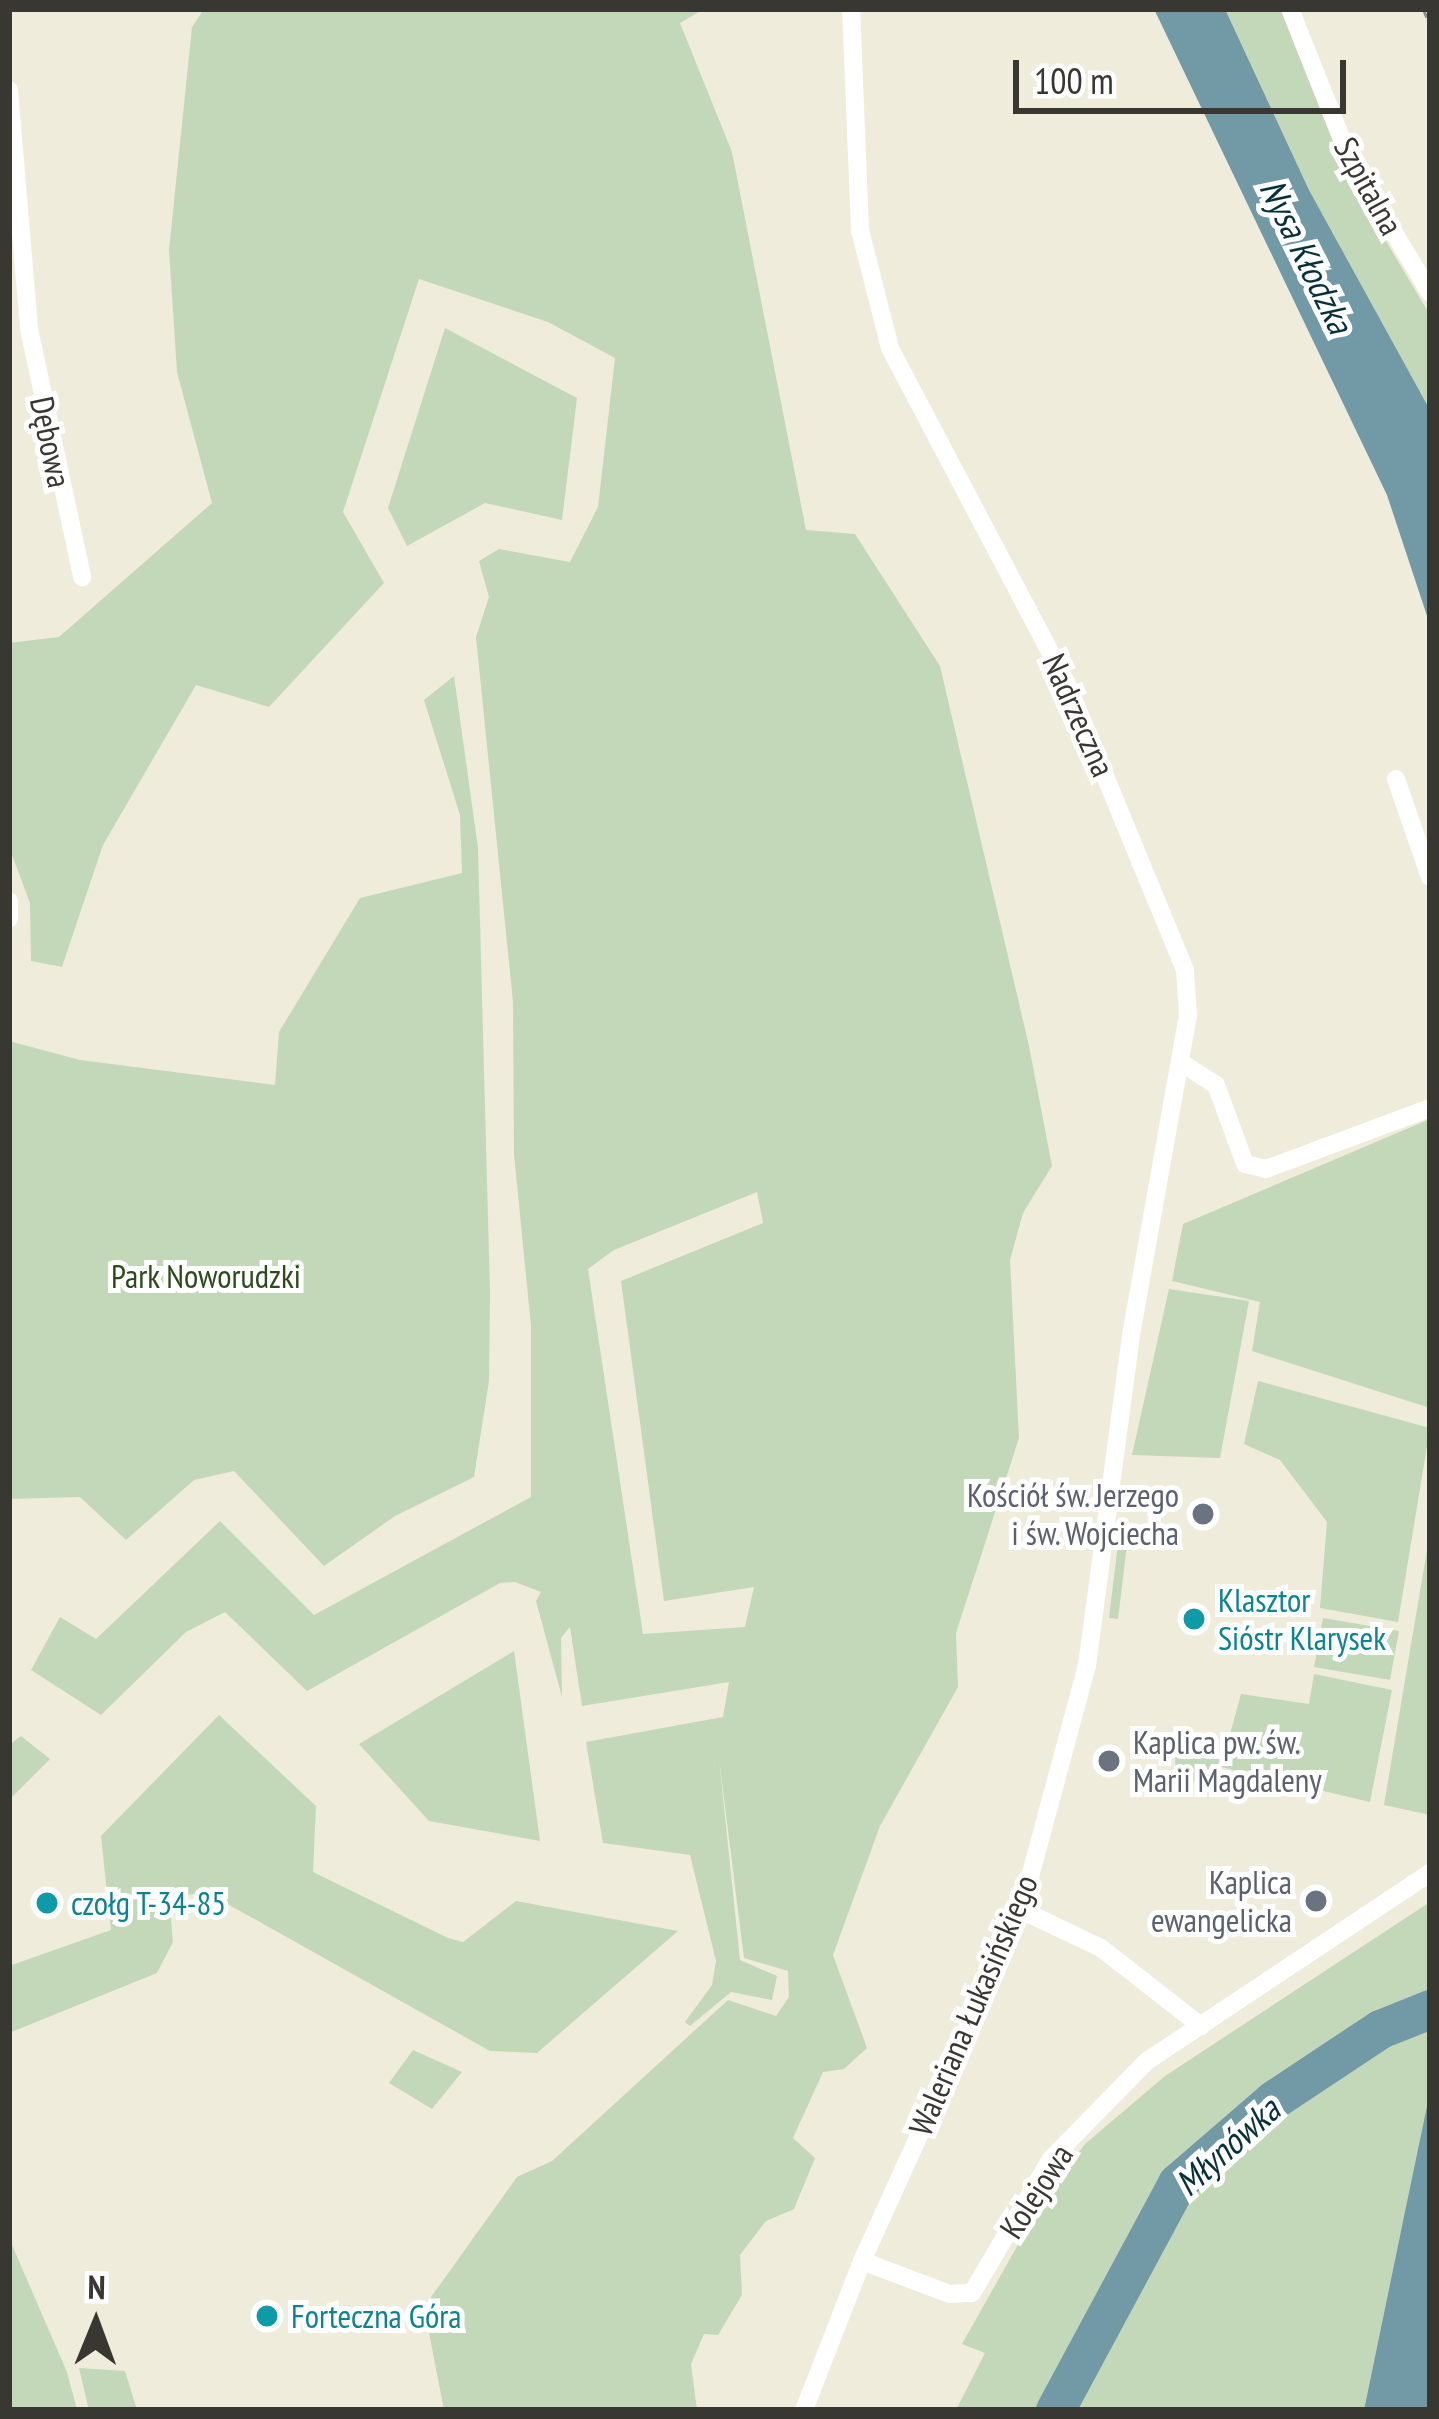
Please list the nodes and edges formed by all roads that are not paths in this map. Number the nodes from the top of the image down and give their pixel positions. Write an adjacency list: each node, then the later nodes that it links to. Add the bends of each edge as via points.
1 (851, 9): 10 (street, Nadrzeczna, via 860,230 890,348 1067,684 1156,893 1185,970)
2 (1290, 9): 4 (street, Szpitalna, via 1349,158)
3 (9, 90): 5 (street, Dębowa, via 29,329)
4 (1430, 293)
5 (82, 578)
6 (1396, 779): 7 (street)
7 (1430, 877)
8 (9, 901): 9 (street)
9 (9, 919)
10 (1185, 1065): 11 (street, via 1216,1085 1245,1164 1266,1169); 12 (street, Nadrzeczna)
11 (1430, 1108)
12 (1116, 1444): 14 (street, Waleriana Łukasińskiego, via 1088,1665)
13 (1430, 1874): 15 (street, Kolejowa)
14 (1022, 1910): 15 (street, via 1101,1948); 16 (street, Waleriana Łukasińskiego)
15 (1201, 2026): 16 (street, Kolejowa, via 1148,2061 1051,2159 972,2293 950,2294)
16 (862, 2261): 17 (street, Waleriana Łukasińskiego)
17 (804, 2410)

